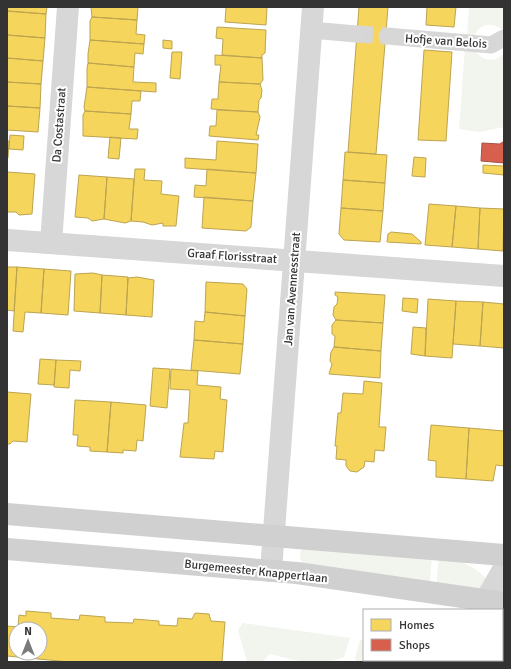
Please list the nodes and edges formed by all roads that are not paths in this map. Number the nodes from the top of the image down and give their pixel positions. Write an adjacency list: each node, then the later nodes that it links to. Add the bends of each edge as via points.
1 (68, 7): 8 (street, Da Costastraat)
2 (313, 7): 3 (street, Jan van Avennesstraat)
3 (311, 30): 4 (street); 9 (street, Jan van Avennesstraat)
4 (356, 34)
5 (387, 36): 6 (street, Hofje van Belois, via 491,45)
6 (504, 38)
7 (7, 240): 8 (street, Graaf Florisstraat)
8 (51, 243): 9 (street, Graaf Florisstraat)
9 (294, 260): 10 (street, Graaf Florisstraat); 12 (street, Jan van Avennesstraat)
10 (504, 276)
11 (7, 514): 12 (main road)
12 (275, 535): 14 (main road); 16 (street, Jan van Avennesstraat)
13 (7, 549): 16 (main road, Burgemeester Knappertlaan)
14 (504, 555)
15 (504, 568): 17 (street)
16 (271, 571): 17 (main road, Burgemeester Knappertlaan)
17 (490, 605)

